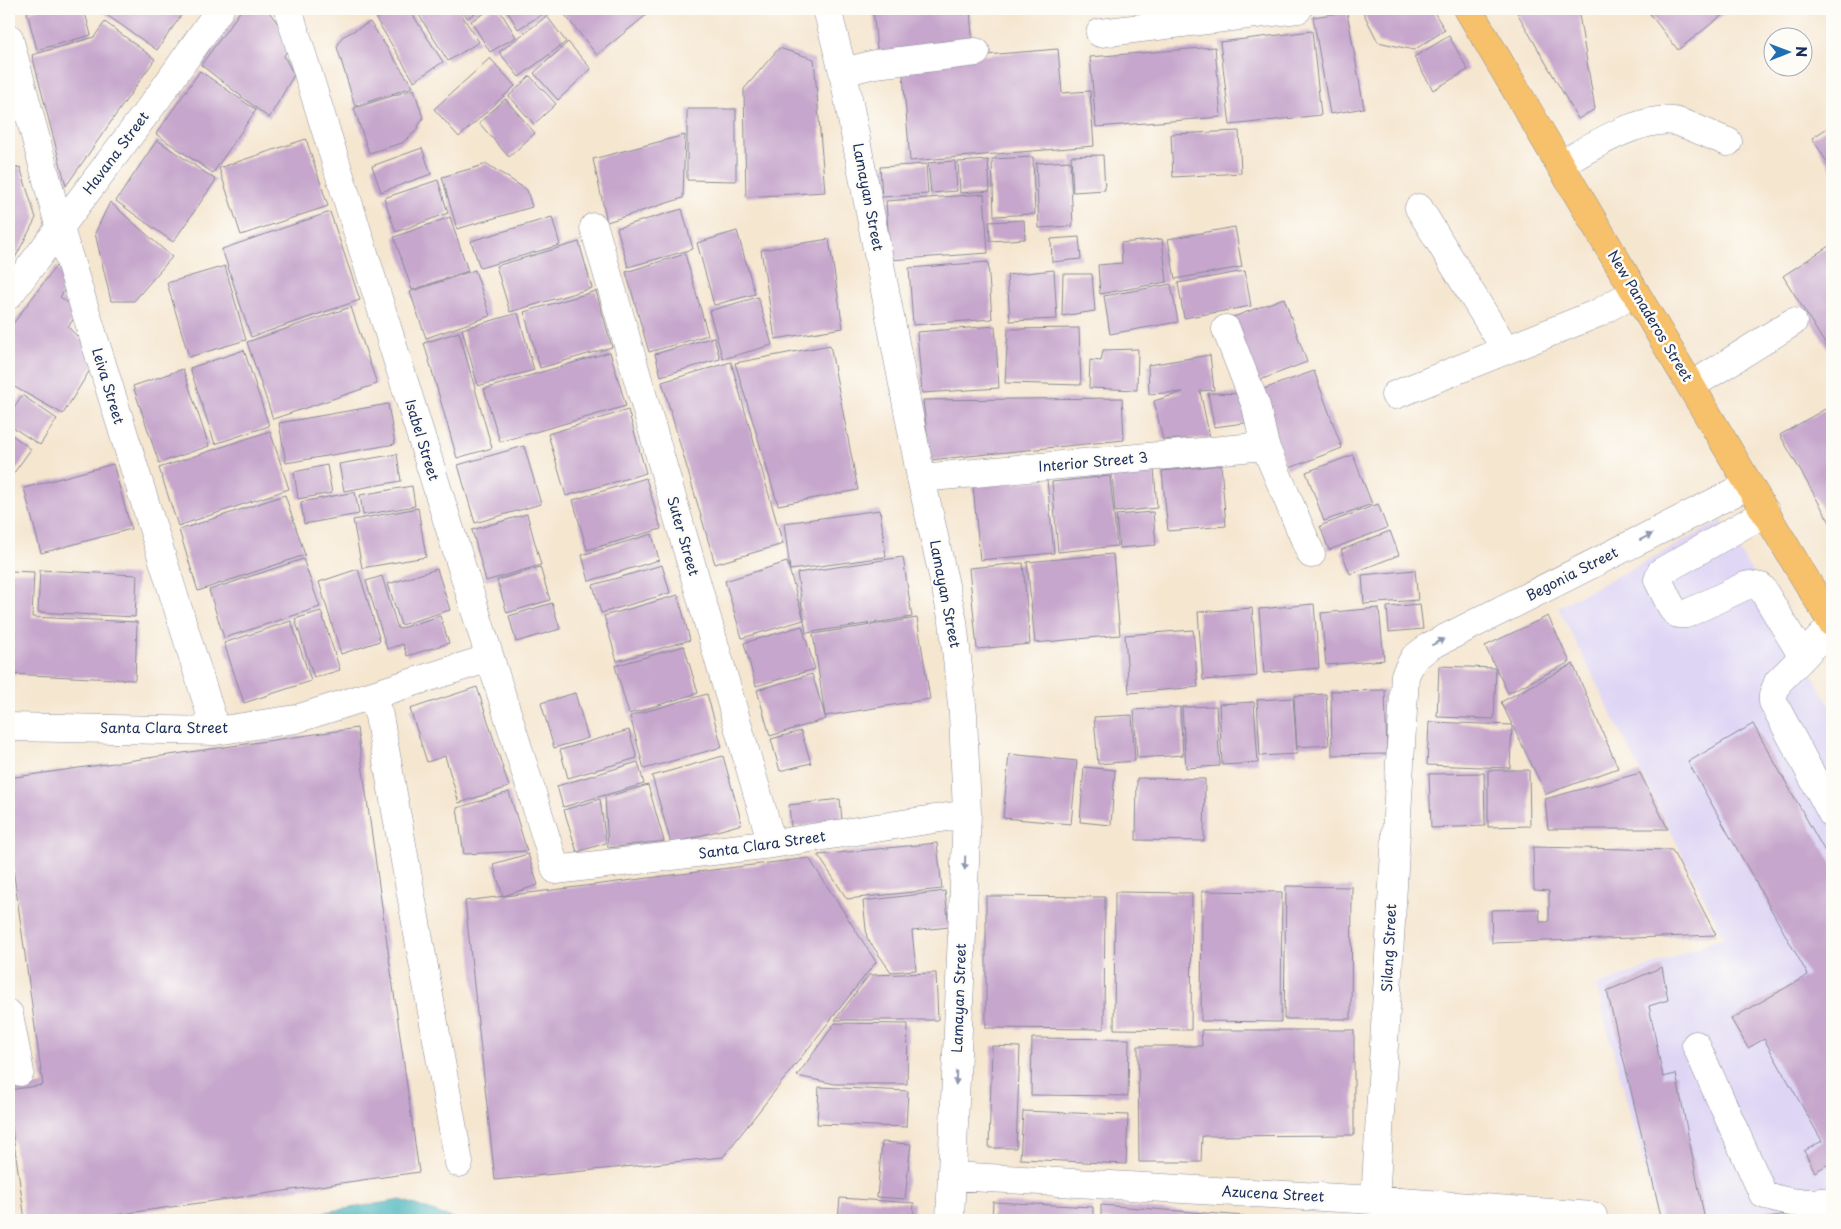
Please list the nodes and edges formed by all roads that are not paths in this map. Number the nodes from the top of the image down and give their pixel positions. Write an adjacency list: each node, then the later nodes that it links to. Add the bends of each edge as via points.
1 (220, 9): 14 (street, Havana Street)
2 (288, 9): 28 (street, Isabel Street)
3 (827, 9): 9 (street, Lamayan Street)
4 (1298, 9): 6 (street)
5 (1468, 9): 11 (main road, New Panaderos Street)
6 (1100, 33)
7 (9, 38): 14 (street, Leiva Street)
8 (976, 52): 9 (street, via 875,64)
9 (843, 72): 23 (street, Lamayan Street)
10 (1728, 142): 11 (street, via 1674,122 1654,122 1610,135)
11 (1560, 164): 15 (main road, New Panaderos Street)
12 (1419, 208): 19 (street)
13 (594, 227): 36 (street, Suter Street)
14 (60, 228): 16 (street, Havana Street); 33 (street, Leiva Street)
15 (1635, 292): 19 (street, via 1598,313); 20 (main road, New Panaderos Street)
16 (9, 295)
17 (1793, 322): 20 (street)
18 (1226, 329): 22 (street, via 1256,406)
19 (1506, 350): 21 (street)
20 (1691, 386): 24 (main road, New Panaderos Street)
21 (1395, 395)
22 (1265, 446): 23 (street, Interior Street 3); 26 (street)
23 (921, 478): 34 (street, Lamayan Street, via 953,621 963,714)
24 (1749, 484): 25 (main road, New Panaderos Street); 30 (street, Begonia Street, one-way to 24, via 1414,658 1430,646)
25 (1766, 512): 27 (main road, New Panaderos Street); 29 (street, via 1660,572 1658,580 1678,614 1686,614 1750,584 1761,587)
26 (1311, 554)
27 (1832, 624): 29 (street)
28 (490, 658): 31 (street, Santa Clara Street); 37 (street, Isabel Street)
29 (1804, 658): 35 (street, via 1778,682 1773,702)
30 (1405, 675): 44 (street, Silang Street)
31 (372, 695): 33 (street, Santa Clara Street, via 296,719); 41 (street)
32 (9, 727): 33 (street, Santa Clara Street)
33 (216, 731)
34 (967, 814): 36 (street, Santa Clara Street); 42 (street, Lamayan Street, one-way to 42)
35 (1832, 814)
36 (772, 844): 37 (street, Santa Clara Street)
37 (556, 870)
38 (9, 1014): 40 (street)
39 (1696, 1045): 43 (street, via 1763,1194 1779,1201 1802,1204)
40 (20, 1072)
41 (459, 1163)
42 (952, 1176): 44 (street, Azucena Street); 46 (street, Lamayan Street)
43 (1832, 1201)
44 (1374, 1210): 45 (street, Azucena Street)
45 (1593, 1216)
46 (950, 1220)

